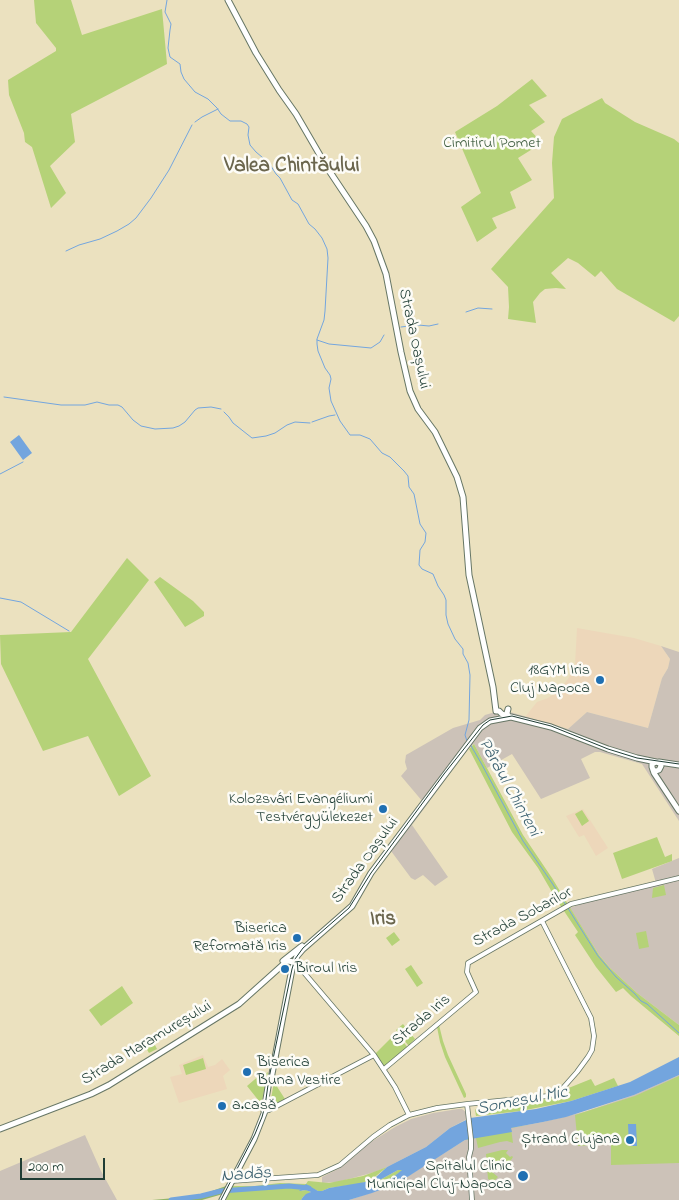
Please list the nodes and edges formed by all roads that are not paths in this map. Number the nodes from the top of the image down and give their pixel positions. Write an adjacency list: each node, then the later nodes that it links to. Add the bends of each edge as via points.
1 (228, 0): 5 (main road, Strada Oașului, via 256,53 374,241 386,274 410,391 418,409 435,432 463,496 469,575 493,687)
2 (508, 709): 4 (main road)
3 (502, 716): 4 (main road); 5 (main road); 5 (main road, via 499,711)
4 (510, 716): 6 (main road)
5 (493, 717): 13 (main road, Strada Oașului, via 465,748 371,874 352,906)
6 (637, 758): 7 (main road); 9 (main road)
7 (657, 762): 8 (main road); 9 (main road, via 661,766)
8 (676, 765): 9 (main road)
9 (656, 769): 10 (main road)
10 (679, 811)
11 (679, 878): 12 (street, Strada Sobarilor, via 570,904)
12 (542, 921): 17 (street, Strada Sobarilor, via 468,962 467,972); 20 (street, via 591,1018 592,1050 569,1082 556,1093)
13 (308, 944): 14 (main road); 15 (main road, Strada Oașului)
14 (289, 956): 15 (main road); 16 (main road)
15 (295, 959): 16 (main road, Strada Maramureșului); 18 (street); 21 (main road)
16 (280, 966): 23 (main road, Strada Maramureșului, via 239,1004 109,1085)
17 (476, 992): 19 (street, Strada Iris)
18 (374, 1055): 19 (street); 21 (street)
19 (384, 1069): 22 (street)
20 (467, 1104): 22 (street); 26 (street)
21 (264, 1112): 24 (main road)
22 (409, 1115): 24 (street, via 373,1137 340,1166 324,1173)
23 (0, 1129)
24 (232, 1182): 25 (main road)
25 (223, 1199)
26 (472, 1200)

